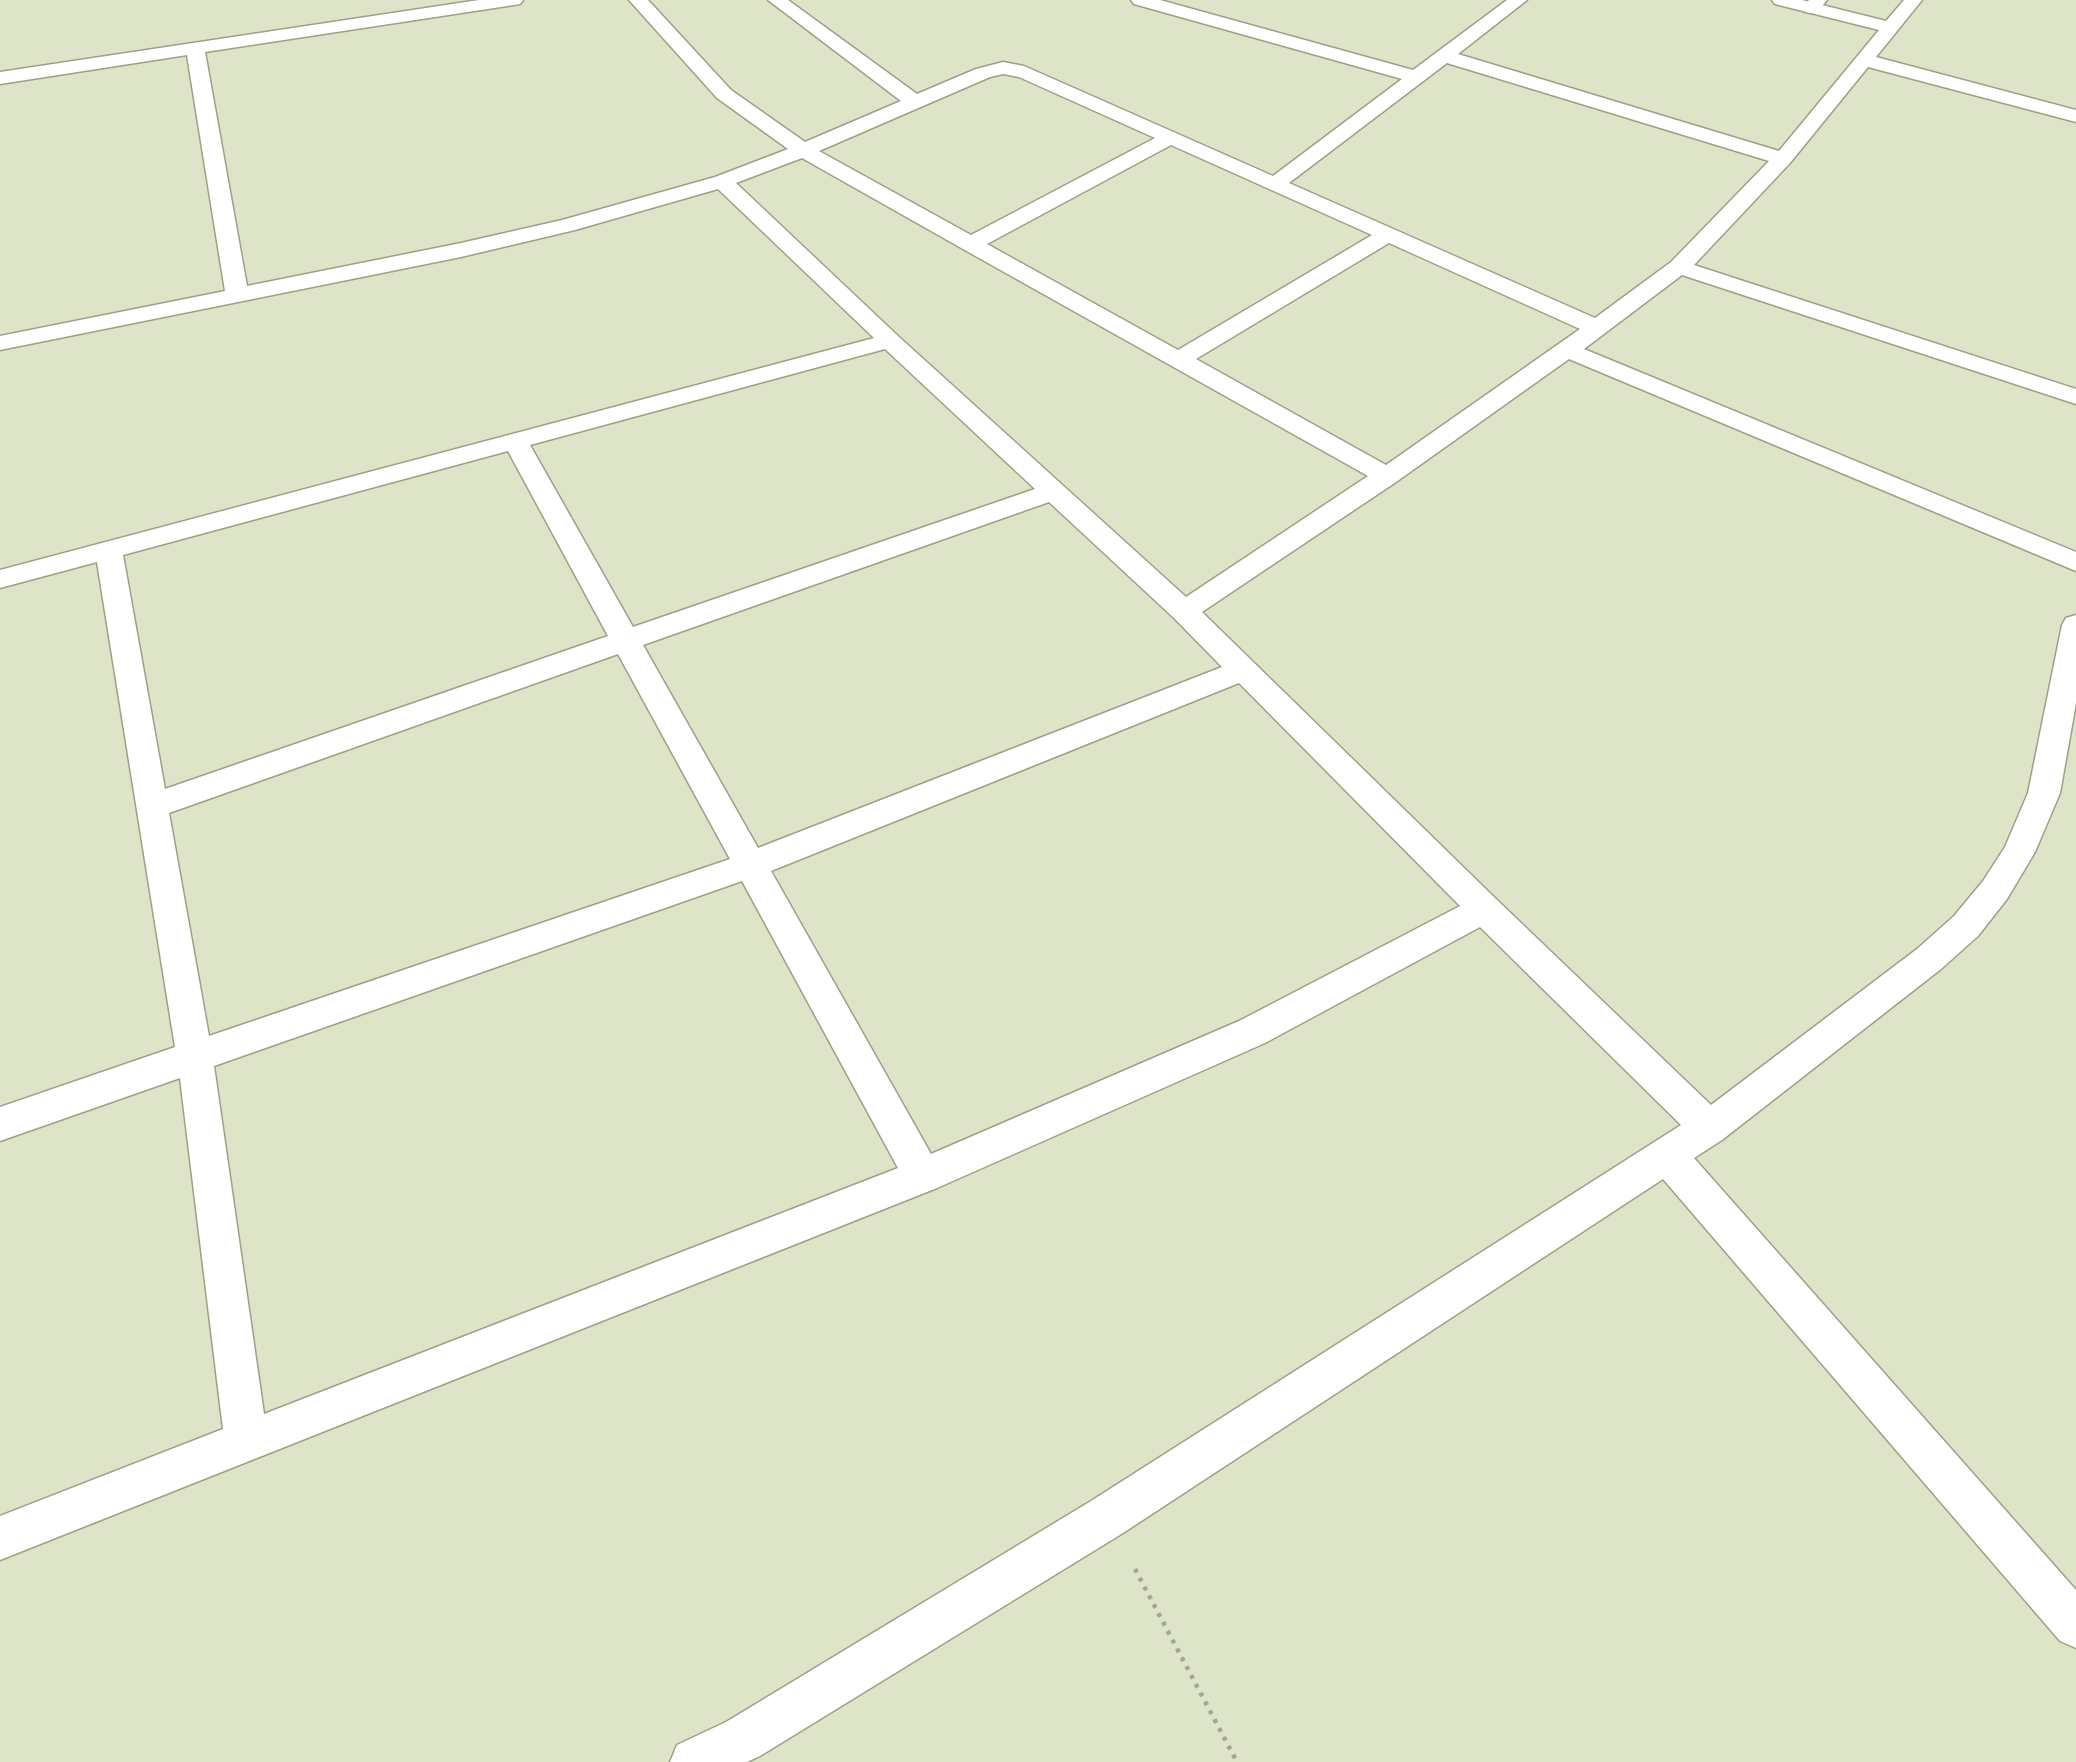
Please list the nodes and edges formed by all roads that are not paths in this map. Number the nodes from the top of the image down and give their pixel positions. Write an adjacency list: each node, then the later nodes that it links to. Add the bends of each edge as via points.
1 (514, 0): 10 (street)
2 (638, 0): 18 (street, via 724,94)
3 (777, 0): 15 (street)
4 (1140, 0): 13 (street)
5 (1518, 0): 11 (street)
6 (1781, 0): 8 (street)
7 (1912, 0): 9 (street)
8 (1815, 4): 9 (street)
9 (1892, 28): 12 (street)
10 (195, 49): 14 (street); 25 (street)
11 (1444, 56): 13 (street); 19 (street)
12 (1865, 60): 16 (street); 19 (street)
13 (1416, 77): 21 (street)
14 (0, 78)
15 (915, 102): 17 (street, via 992,69 1013,69); 18 (street)
16 (2076, 116)
17 (1172, 137): 21 (street); 23 (street)
18 (803, 150): 20 (street); 23 (street)
19 (1783, 159): 24 (street)
20 (722, 181): 25 (street, via 461,250); 27 (street)
21 (1276, 183): 22 (street)
22 (1389, 234): 26 (street); 30 (street)
23 (971, 244): 30 (street)
24 (1678, 267): 26 (street); 31 (street)
25 (237, 295): 28 (street)
26 (1597, 328): 29 (street)
27 (890, 340): 32 (street); 34 (street)
28 (0, 343)
29 (1567, 350): 33 (street); 36 (street)
30 (1179, 359): 33 (street)
31 (2076, 397)
32 (514, 440): 35 (street); 40 (street)
33 (1388, 476): 38 (street)
34 (1054, 491): 38 (street); 40 (street)
35 (108, 549): 37 (street); 42 (street)
36 (2076, 562)
37 (0, 579)
38 (1184, 611): 41 (street)
39 (2076, 625): 47 (street, via 2044,793 2019,852 1995,890 1966,926 1929,959)
40 (626, 641): 42 (street); 43 (street)
41 (1243, 670): 43 (street); 44 (street)
42 (152, 806): 45 (street)
43 (750, 865): 45 (street); 49 (street)
44 (1484, 909): 47 (street); 49 (street, via 1252,1032)
45 (195, 1057): 46 (street); 50 (street)
46 (0, 1124)
47 (1709, 1128): 48 (street)
48 (1667, 1155): 52 (street); 53 (street, via 1107,1517 743,1739)
49 (922, 1176): 50 (street)
50 (246, 1441): 51 (street)
51 (0, 1538)
52 (2076, 1625)
53 (694, 1762)

